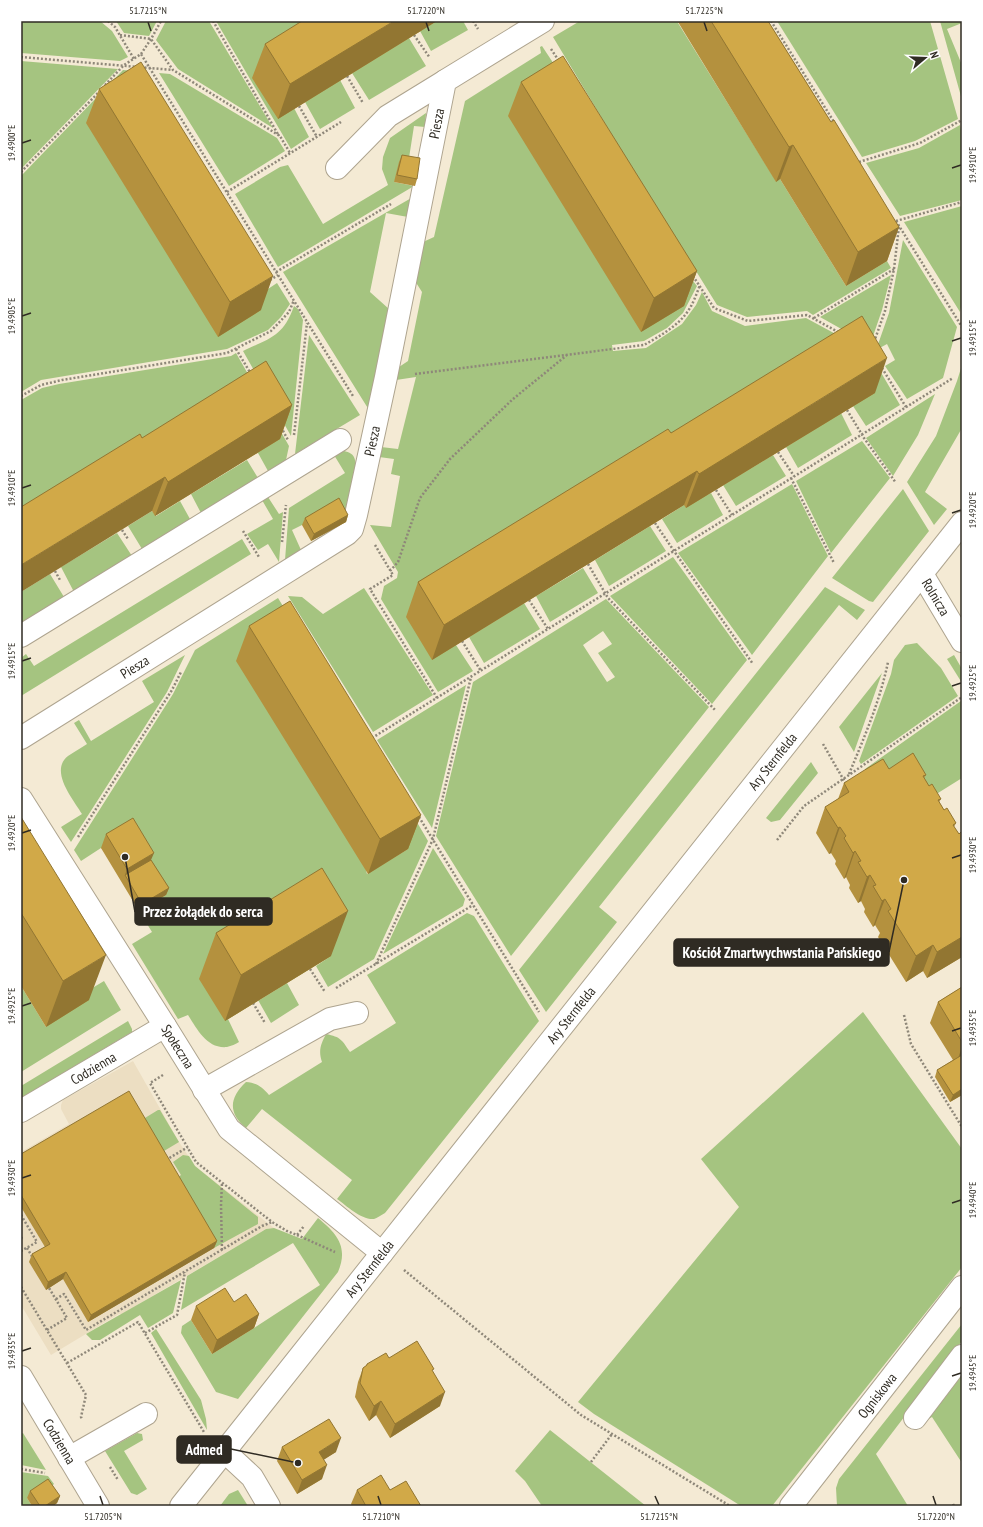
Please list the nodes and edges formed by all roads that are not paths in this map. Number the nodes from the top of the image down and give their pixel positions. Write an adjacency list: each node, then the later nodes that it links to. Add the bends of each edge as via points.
1 (540, 23): 2 (street)
2 (445, 82): 3 (street, via 388,116); 9 (street, Piesza, via 386,377 352,529)
3 (336, 168)
4 (340, 440): 7 (street)
5 (962, 523): 6 (street, Ary Sternfelda)
6 (922, 574): 8 (street, Rolnicza); 15 (street, Ary Sternfelda)
7 (21, 636)
8 (962, 642)
9 (21, 738)
10 (21, 799): 12 (street, Społeczna)
11 (357, 1013): 13 (street, via 330,1019)
12 (166, 1026): 13 (street, Społeczna); 14 (street, Codzienna)
13 (204, 1090): 15 (street, Społeczna, via 229,1129)
14 (21, 1111)
15 (382, 1253): 21 (street, Ary Sternfelda)
16 (962, 1287): 26 (street, Ogniskowa)
17 (962, 1356): 20 (street)
18 (21, 1377): 22 (street, Codzienna)
19 (146, 1414): 22 (street)
20 (916, 1418)
21 (224, 1451): 24 (street, Ary Sternfelda); 25 (street, via 252,1477)
22 (69, 1458): 23 (street, Codzienna)
23 (98, 1506)
24 (180, 1506)
25 (269, 1506)
26 (792, 1506)

